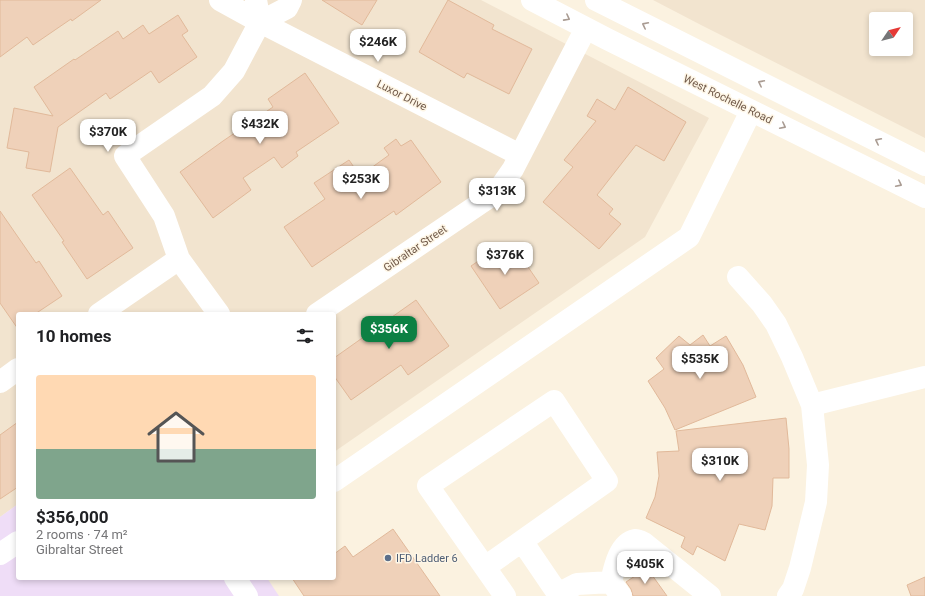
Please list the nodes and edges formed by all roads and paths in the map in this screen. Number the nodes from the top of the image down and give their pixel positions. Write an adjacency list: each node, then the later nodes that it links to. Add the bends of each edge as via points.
1 (220, 0): 6 (street, Luxor Drive)
2 (256, 0): 6 (street)
3 (291, 0): 6 (street, via 287,8)
4 (532, 0): 7 (street, West Rochelle Road, one-way to 7)
5 (596, 0): 10 (street, one-way to 5)
6 (260, 22): 9 (street, Luxor Drive); 12 (street, via 234,71 212,96 125,156 164,216)
7 (586, 28): 8 (street, West Rochelle Road); 9 (street, Gibraltar Street)
8 (752, 111): 11 (street, West Rochelle Road, one-way to 11); 21 (street, via 689,237)
9 (520, 155): 16 (street, Gibraltar Street, via 498,192)
10 (925, 165)
11 (925, 197)
12 (179, 259): 14 (street); 15 (street)
13 (738, 277): 20 (street, via 776,324)
14 (102, 312)
15 (218, 312)
16 (320, 312)
17 (16, 371): 19 (street)
18 (925, 377): 20 (street)
19 (0, 382)
20 (812, 405): 32 (street, via 818,466 816,502 800,568)
21 (336, 480)
22 (522, 541): 25 (street); 25 (street, via 608,481 554,402 428,486); 28 (street)
23 (16, 543): 24 (street)
24 (0, 554)
25 (485, 567): 30 (street)
26 (236, 580): 29 (street)
27 (616, 589): 28 (street, via 577,584); 31 (street, via 616,561 629,543 636,540 644,542)
28 (559, 595)
29 (247, 596)
30 (505, 596)
31 (710, 596)
32 (788, 596)

